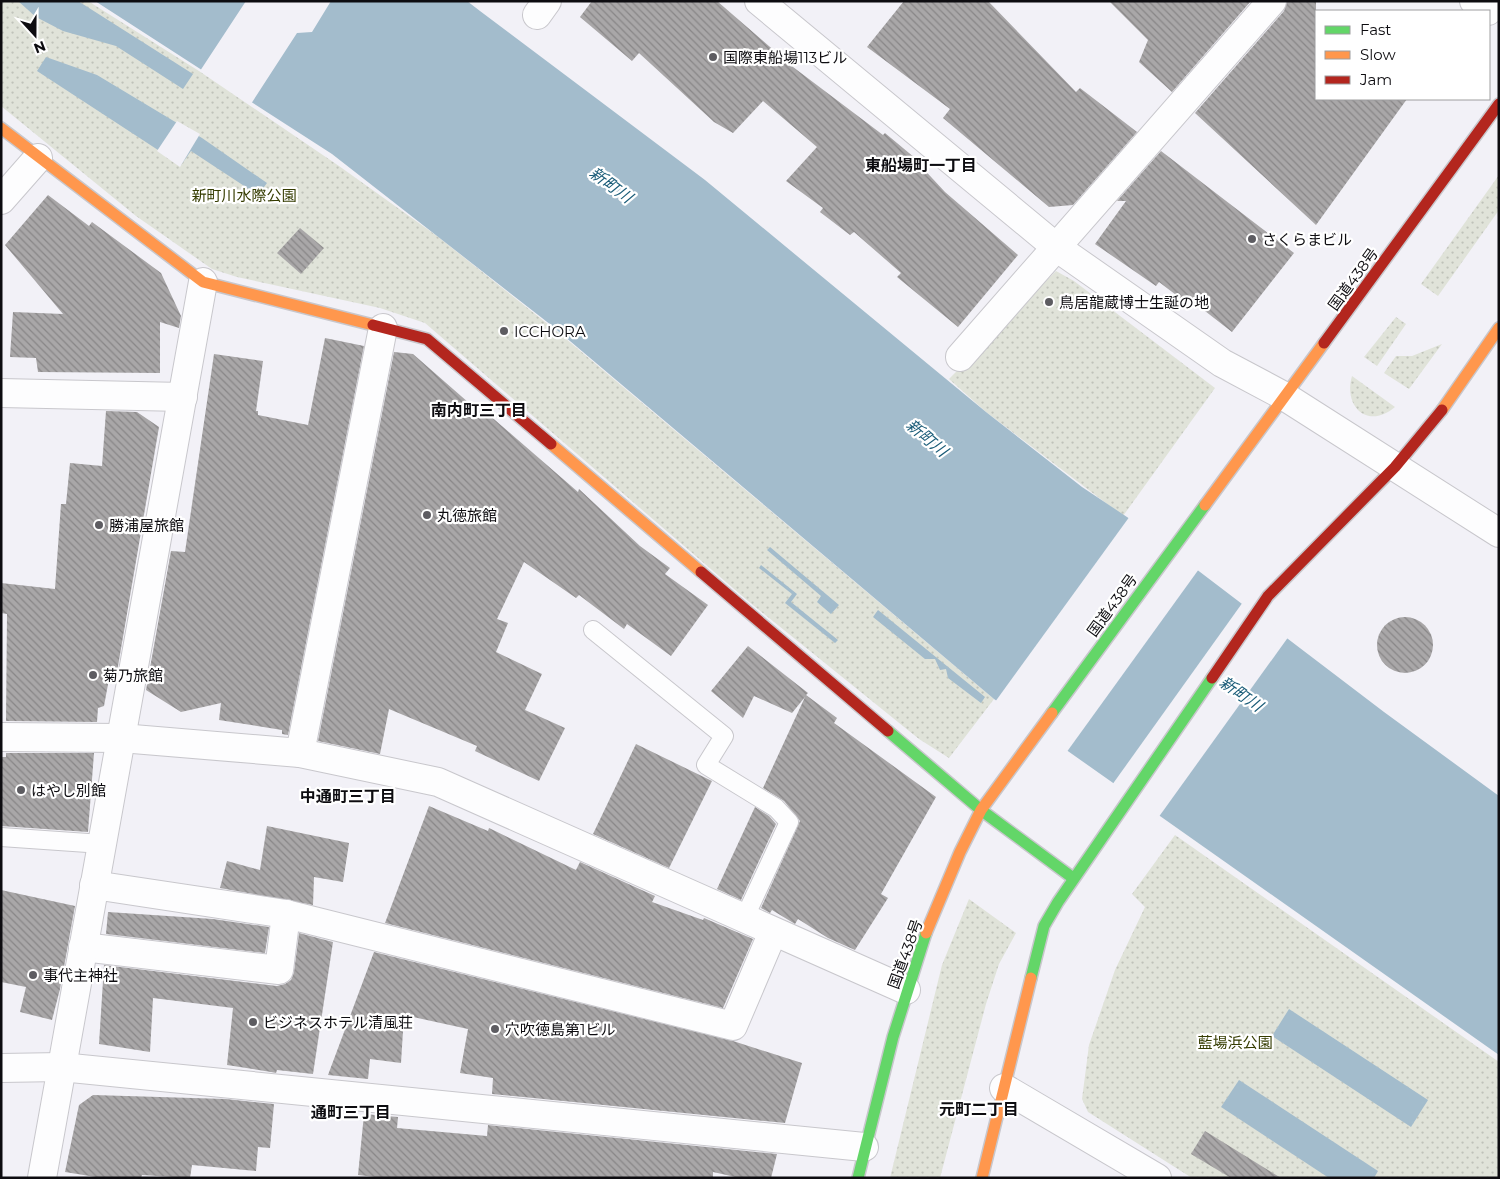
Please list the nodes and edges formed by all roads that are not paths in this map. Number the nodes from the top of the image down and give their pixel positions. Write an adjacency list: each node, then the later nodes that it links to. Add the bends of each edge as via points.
1 (759, 1): 9 (street)
2 (1272, 1): 9 (street)
3 (1474, 1): 4 (street)
4 (1487, 10)
5 (1499, 104): 16 (main road, 国道438号)
6 (1, 128): 7 (main road)
7 (38, 158): 8 (street); 10 (main road)
8 (1, 200)
9 (1056, 247): 13 (street); 16 (street, via 1222,364)
10 (203, 282): 11 (main road); 15 (street)
11 (383, 328): 22 (street); 23 (main road, via 427,339)
12 (1499, 328): 17 (main road, via 1434,421)
13 (960, 357)
14 (1, 393): 15 (street)
15 (182, 396): 21 (street)
16 (1284, 396): 17 (street); 23 (main road, 国道438号)
17 (1395, 467): 18 (street); 26 (main road, via 1268,596)
18 (1499, 533)
19 (592, 630): 29 (lane, via 724,736 706,765 776,808 789,822)
20 (1, 737): 21 (street)
21 (121, 738): 22 (street); 25 (street)
22 (300, 753): 29 (street, via 438,782)
23 (981, 810): 26 (main road); 32 (main road, 国道438号, via 953,866)
24 (1, 838): 25 (lane)
25 (102, 844): 27 (street)
26 (1073, 878): 35 (main road, via 1044,926)
27 (94, 885): 28 (street); 31 (street)
28 (286, 914): 30 (street, via 733,1026); 31 (street, via 279,970)
29 (744, 919): 30 (street)
30 (774, 932): 32 (street)
31 (83, 948): 33 (street)
32 (906, 990): 36 (main road, 国道438号)
33 (61, 1067): 34 (street); 36 (street); 37 (street)
34 (1, 1068)
35 (1004, 1088): 39 (main road); 40 (street)
36 (864, 1147): 38 (main road, 国道438号)
37 (42, 1178)
38 (858, 1178)
39 (982, 1178)
40 (1157, 1178)

